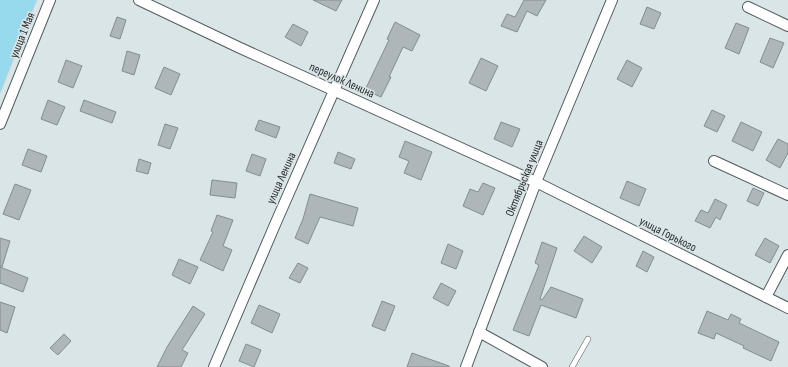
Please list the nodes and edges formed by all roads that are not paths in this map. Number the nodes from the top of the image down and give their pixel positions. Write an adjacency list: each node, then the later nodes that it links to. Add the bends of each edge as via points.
1 (50, 0): 8 (street, улица 1 Мая)
2 (139, 0): 7 (street, переулок Ленина)
3 (374, 0): 7 (street, улица Ленина)
4 (612, 0): 10 (street, Октябрьская улица)
5 (748, 7): 6 (street)
6 (788, 26)
7 (334, 90): 10 (street, переулок Ленина); 17 (street, улица Ленина)
8 (0, 124)
9 (714, 161): 11 (street)
10 (536, 182): 13 (street, улица Горького); 15 (street, Октябрьская улица)
11 (788, 195)
12 (788, 255): 13 (street)
13 (766, 297): 14 (street, улица Горького)
14 (788, 308)
15 (479, 332): 18 (street, Октябрьская улица); 19 (street)
16 (588, 339): 20 (lane)
17 (214, 367)
18 (466, 367)
19 (542, 367)
20 (572, 367)

